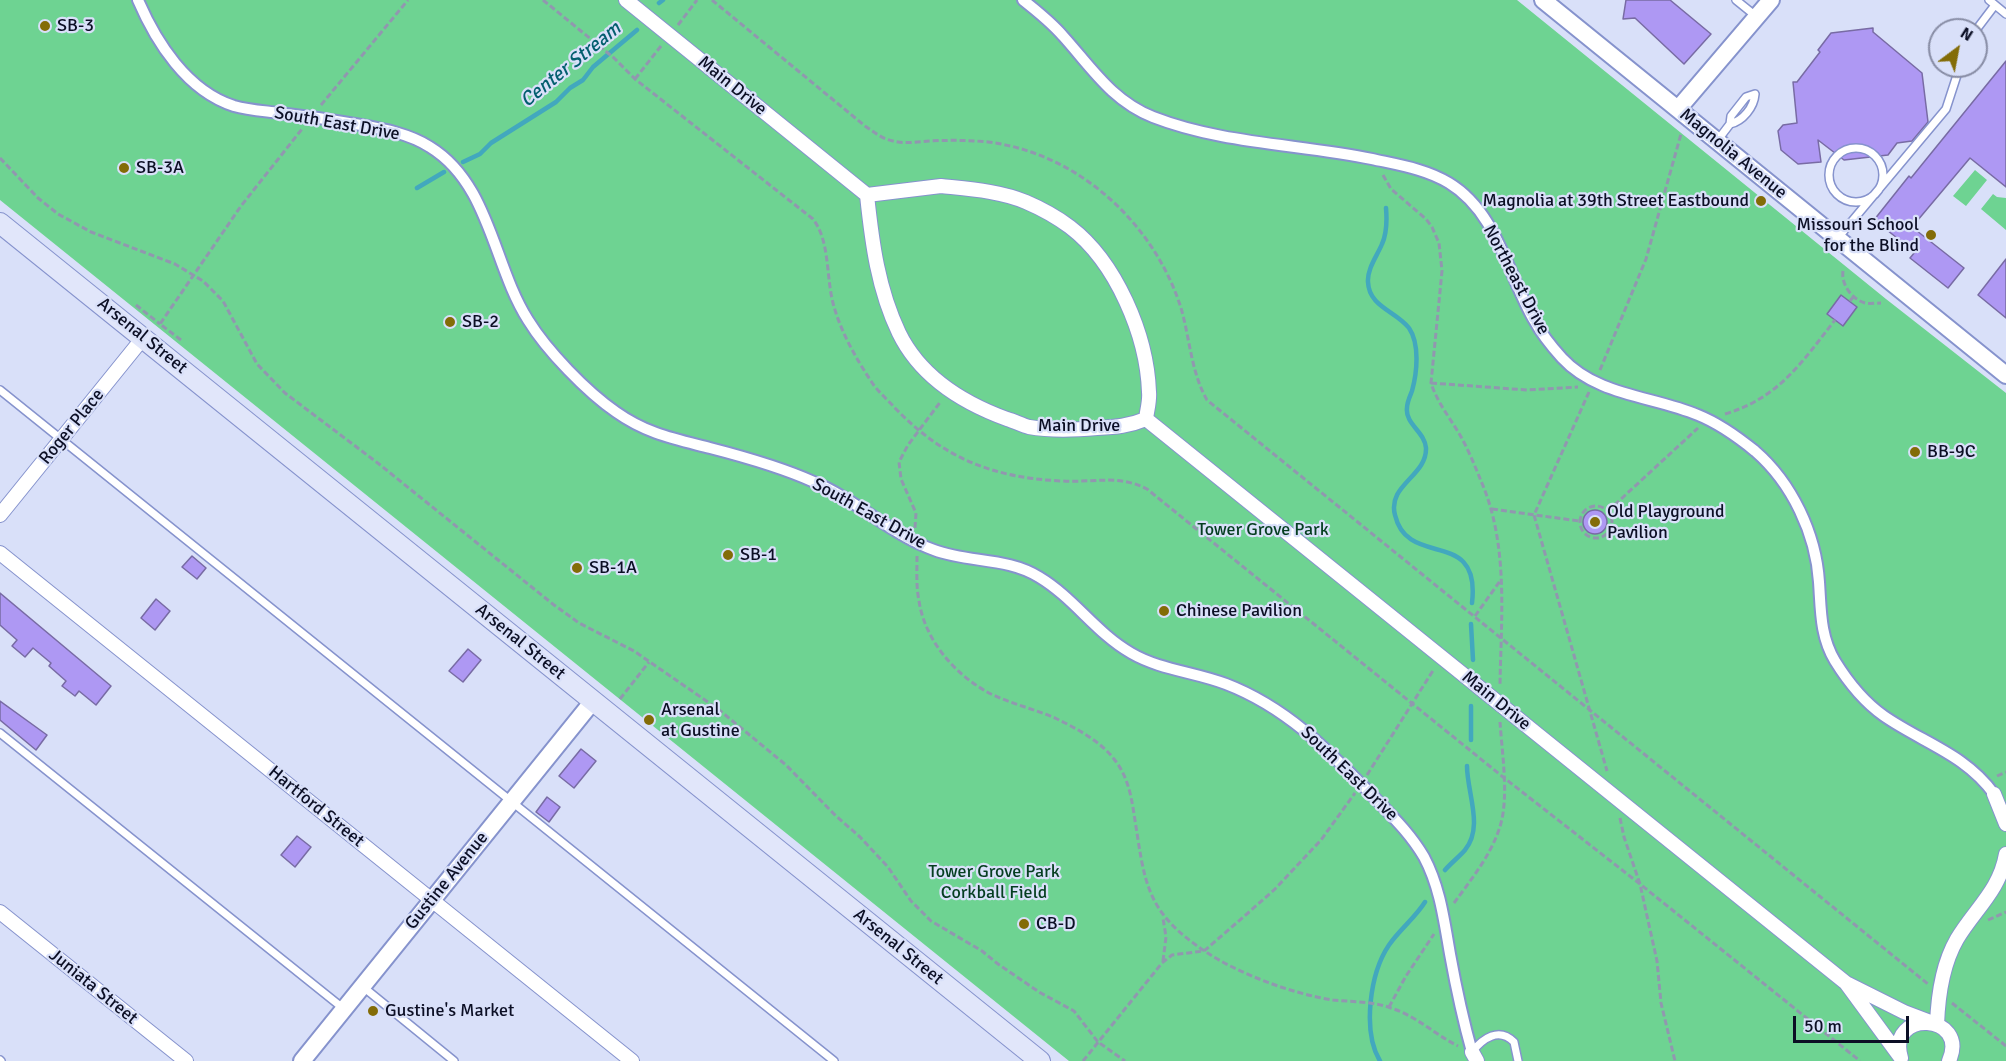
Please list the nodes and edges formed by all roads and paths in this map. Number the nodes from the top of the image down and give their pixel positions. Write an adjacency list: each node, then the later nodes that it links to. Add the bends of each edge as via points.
1 (138, 0): 16 (street, South East Drive, via 167,53 218,99 248,109)
2 (408, 0): 16 (path)
3 (543, 0): 41 (path, via 635,79 813,219 821,233 839,322 872,383)
4 (626, 0): 23 (street, Main Drive)
5 (712, 0): 50 (path, via 886,139 968,140 1014,147 1066,166 1102,192 1148,241 1171,281 1195,374 1207,399)
6 (1023, 0): 21 (street, Northeast Drive, via 1045,17 1105,86 1153,117 1240,140)
7 (1543, 0): 15 (street, Magnolia Avenue)
8 (1736, 0): 12 (lane)
9 (1771, 0): 12 (street)
10 (1992, 3): 11 (lane); 13 (lane)
11 (2006, 14)
12 (1757, 17): 15 (street)
13 (1983, 18)
14 (1956, 78): 22 (lane, via 1946,109)
15 (1678, 109): 19 (street, Magnolia Avenue)
16 (312, 117): 27 (path, via 241,206); 47 (street, South East Drive, via 402,134 433,148 452,164 481,211 527,320 567,367 612,409 658,435 762,462 819,483)
17 (1730, 124): 19 (lane)
18 (1681, 134): 37 (path, via 1646,259)
19 (1717, 141): 25 (street, Magnolia Avenue)
20 (0, 158): 27 (path, via 58,214)
21 (1381, 161): 36 (path, via 1391,189 1426,219 1439,243 1442,271); 37 (street, Northeast Drive, via 1438,176 1467,196 1489,227 1538,327 1564,360)
22 (1875, 194): 22 (lane, via 1882,175 1872,154 1854,148 1834,159 1829,179 1838,195 1856,202); 25 (lane)
23 (867, 195): 39 (street, Main Drive, via 874,256 889,310 900,335 922,367); 40 (street, Main Drive, via 941,186 982,191 1025,202 1070,227 1102,263 1133,318 1144,354 1149,393)
24 (0, 223): 33 (main road, Arsenal Street)
25 (1837, 238): 35 (street, Magnolia Avenue)
26 (1843, 271): 28 (path, via 1842,279)
27 (193, 275): 32 (path); 53 (path, via 217,293 257,364 285,393 554,605)
28 (1854, 296): 29 (path); 30 (path, via 1866,303)
29 (1850, 302)
30 (1881, 303)
31 (136, 305): 32 (path)
32 (160, 324): 34 (path)
33 (143, 338): 42 (street, Roger Place); 55 (main road, Arsenal Street)
34 (181, 340)
35 (2006, 375)
36 (1431, 383): 37 (path, via 1527,390); 43 (path, via 1462,438)
37 (1594, 383): 45 (path); 62 (street, Northeast Drive, via 1699,415 1734,436 1775,472 1810,534 1823,635 1848,680 1880,714 1966,764)
38 (0, 390): 42 (lane)
39 (950, 391): 40 (street, Main Drive, via 986,411 1028,426 1074,430 1129,426); 41 (path)
40 (1146, 419): 52 (street, Main Drive)
41 (919, 430): 47 (path, via 899,462 901,479 916,513); 56 (path, via 947,450 995,472 1063,481 1128,481 1147,489)
42 (62, 439): 44 (street, Roger Place); 64 (lane)
43 (1492, 509): 45 (path); 49 (path)
44 (0, 515)
45 (1534, 515): 46 (path); 58 (path)
46 (1579, 521): 46 (path, via 1585,509 1597,506 1608,511 1612,524 1607,534 1594,538 1583,532)
47 (916, 542): 61 (street, South East Drive, via 944,553 1028,570 1060,591 1099,629 1134,655 1226,684 1282,713 1325,747); 70 (path, via 918,600 923,620 947,659 992,694 1082,732 1122,770 1146,882)
48 (0, 553): 68 (street, Hartford Street)
49 (1501, 580): 50 (path); 51 (path)
50 (1474, 616): 51 (path)
51 (1501, 637): 57 (path); 58 (path)
52 (1441, 657): 56 (path); 57 (street, Main Drive)
53 (649, 662): 54 (path); 81 (path, via 718,709 786,765 878,856 931,921 1074,1011)
54 (620, 699)
55 (593, 701): 64 (street, Gustine Avenue); 90 (main road, Arsenal Street)
56 (1413, 703): 60 (path); 61 (path)
57 (1499, 705): 60 (path); 63 (street, Main Drive)
58 (1591, 710): 63 (path); 76 (path)
59 (0, 733): 78 (lane)
60 (1503, 777): 67 (path); 71 (path, via 1502,817 1493,843)
61 (1361, 784): 71 (street, South East Drive, via 1406,830 1420,851 1431,870); 72 (path, via 1298,865)
62 (1994, 794): 65 (street, Northeast Drive)
63 (1616, 798): 67 (path); 74 (street, Main Drive)
64 (511, 803): 68 (street, Gustine Avenue); 89 (lane)
65 (2006, 824)
66 (2006, 854): 76 (street, via 1996,884 1957,939)
67 (1640, 884): 94 (path, via 1657,961 1661,1003); 95 (path)
68 (432, 900): 75 (street, Gustine Avenue); 88 (street, Hartford Street)
69 (0, 912): 85 (street, Juniata Street)
70 (1163, 916): 72 (path); 73 (path, via 1166,937)
71 (1444, 918): 77 (path); 83 (street, South East Drive, via 1458,995)
72 (1204, 951): 73 (path, via 1172,955); 77 (path, via 1310,996)
73 (1162, 963): 81 (path)
74 (1846, 983): 79 (street, Main Drive); 84 (street, Main Drive)
75 (362, 986): 78 (street, Gustine Avenue); 87 (lane)
76 (1939, 993): 79 (street); 82 (path)
77 (1389, 1007): 83 (path, via 1422,1022)
78 (344, 1009): 86 (street, Gustine Avenue)
79 (1935, 1024): 80 (street, Main Drive); 84 (street, Main Drive, via 1923,1022 1909,1028 1899,1047)
80 (1948, 1034): 96 (street, via 1952,1046); 97 (street, Main Drive)
81 (1098, 1042): 91 (path); 92 (path)
82 (2006, 1046)
83 (1475, 1057): 93 (lane, via 1478,1044 1493,1034 1504,1035 1514,1042)
84 (1902, 1060)
85 (186, 1061)
86 (302, 1061)
87 (454, 1061)
88 (632, 1061)
89 (834, 1061)
90 (1040, 1061)
91 (1083, 1061)
92 (1125, 1061)
93 (1518, 1061)
94 (1676, 1061)
95 (1860, 1061)
96 (1949, 1061)
97 (1964, 1061)

